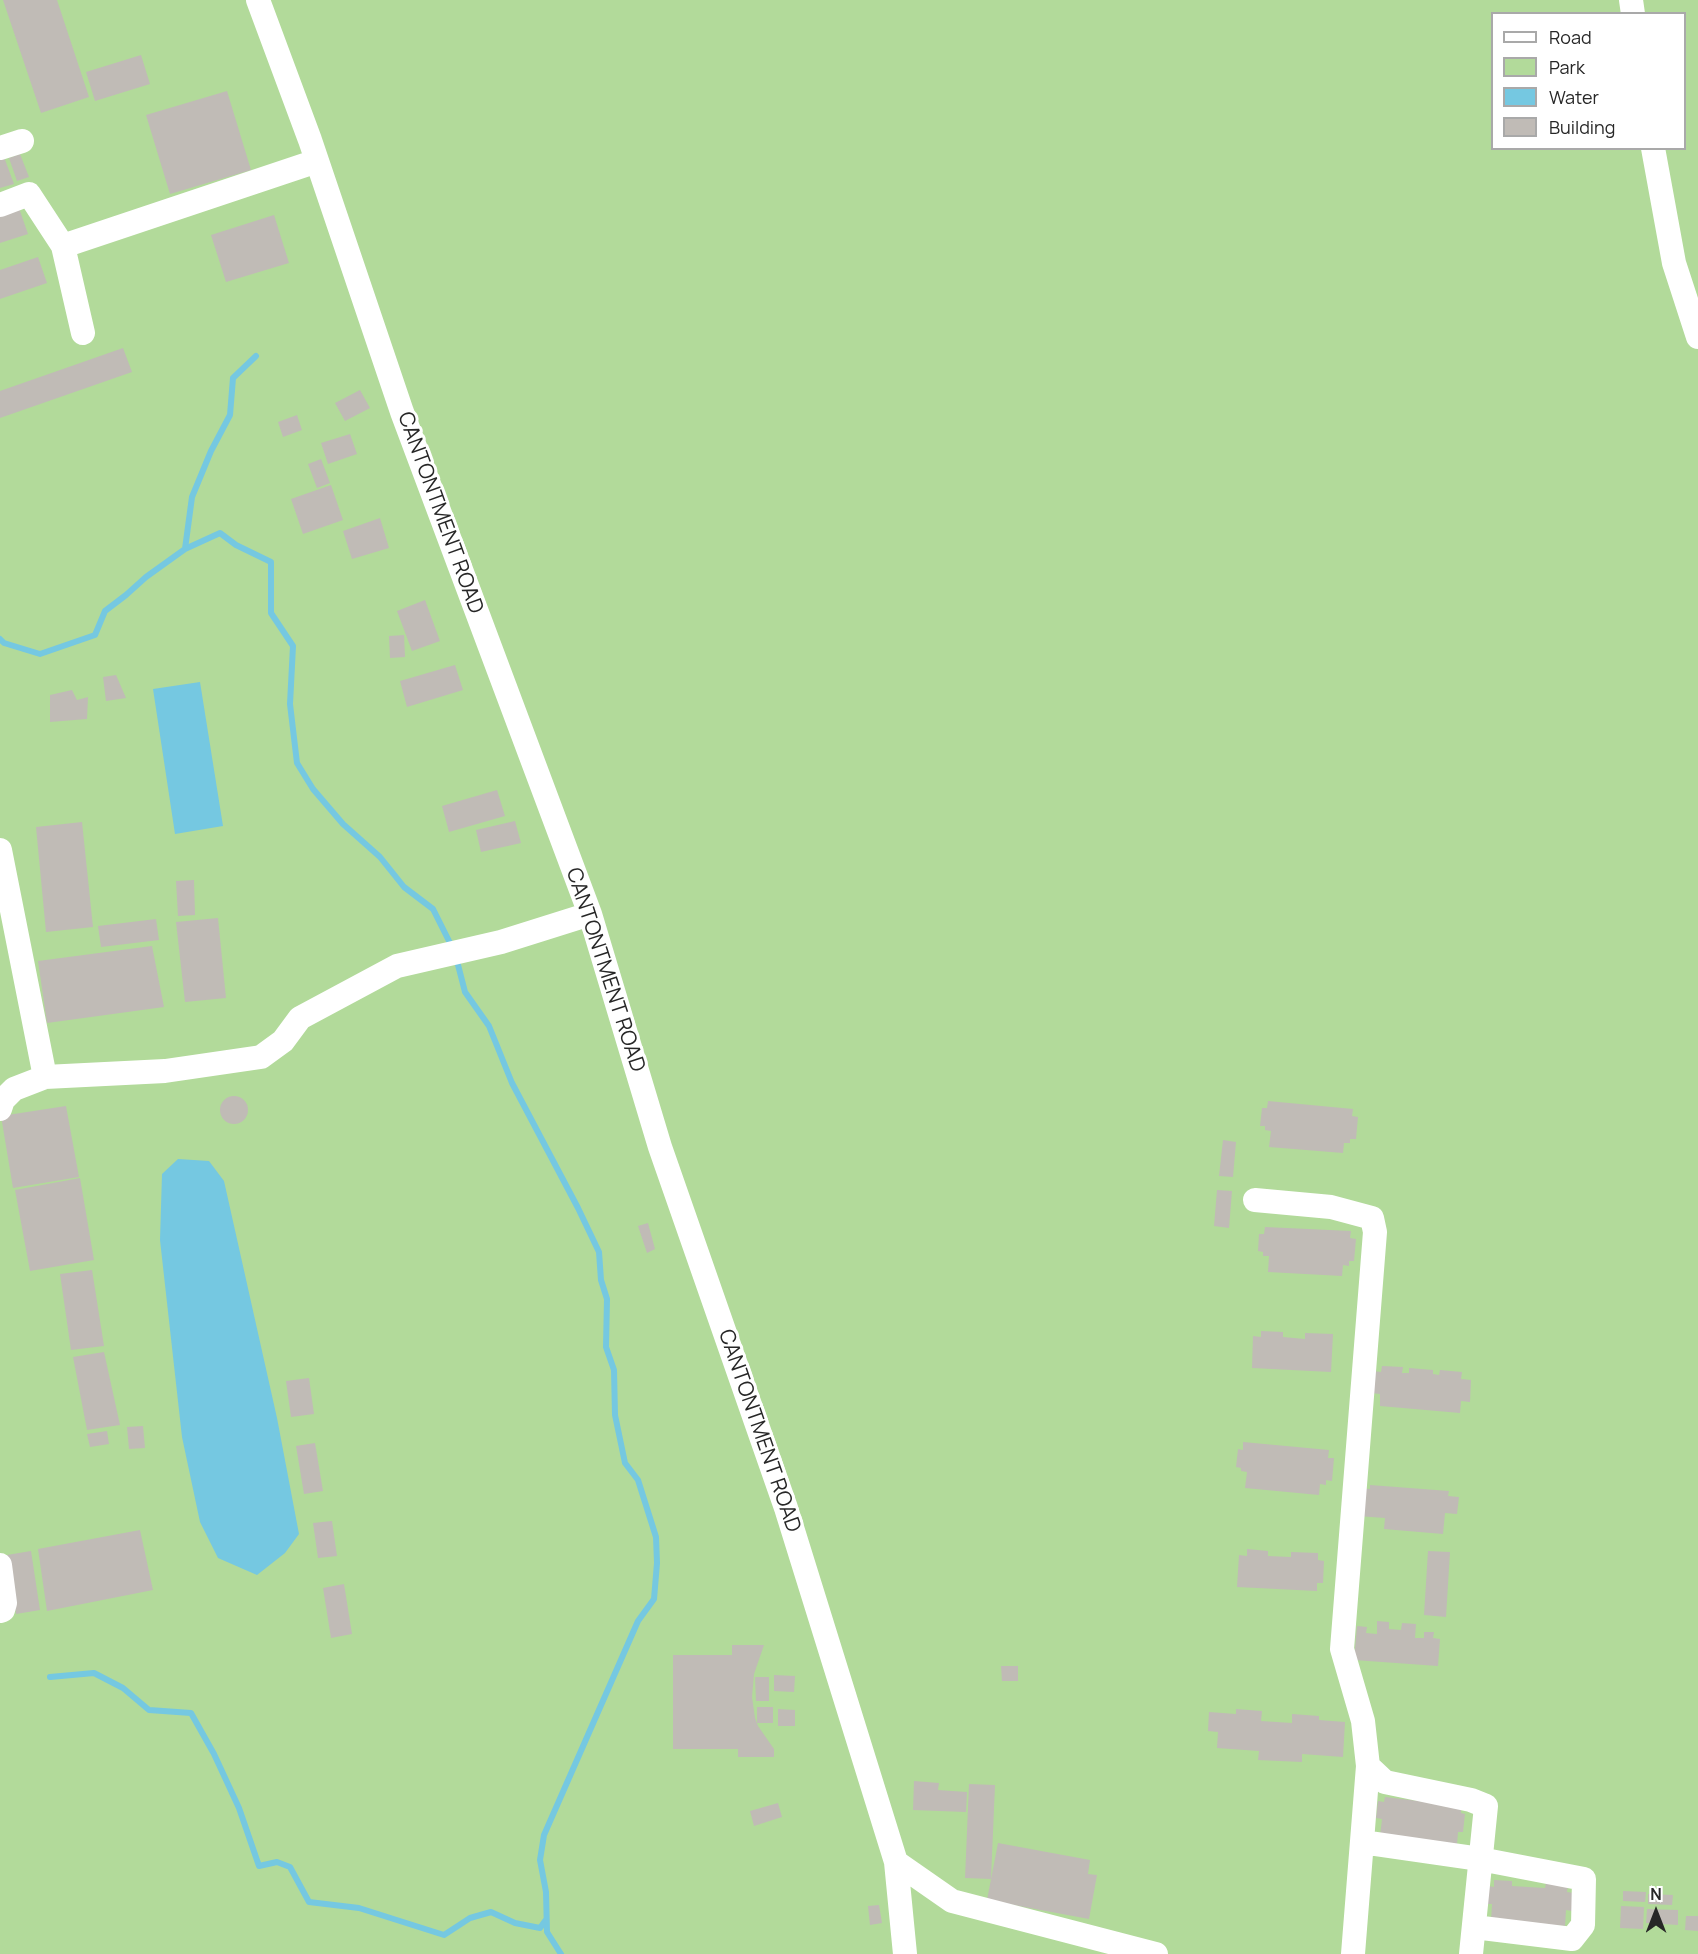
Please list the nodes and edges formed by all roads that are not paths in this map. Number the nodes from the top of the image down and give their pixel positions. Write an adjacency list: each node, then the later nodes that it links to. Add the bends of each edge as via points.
1 (258, 0): 3 (street, CANTONTMENT ROAD)
2 (1653, 150): 7 (street, via 1674,263)
3 (317, 161): 5 (street); 9 (street, CANTONTMENT ROAD, via 402,412)
4 (0, 205): 5 (street, via 29,194)
5 (63, 246): 6 (street)
6 (83, 333)
7 (1698, 338)
8 (0, 850): 10 (street)
9 (590, 914): 10 (street, via 501,942 397,966 300,1018 283,1041 261,1057 165,1071); 18 (street, CANTONTMENT ROAD, via 660,1147 786,1508)
10 (45, 1077): 11 (street, via 15,1089)
11 (1, 1103)
12 (1255, 1200): 15 (street, via 1331,1207 1372,1218 1375,1232 1342,1649 1363,1721)
13 (0, 1565): 14 (street, via 5,1603)
14 (0, 1611)
15 (1368, 1766): 16 (street); 17 (street, via 1385,1782 1486,1806)
16 (1362, 1842): 17 (street); 22 (street)
17 (1480, 1859): 19 (street); 19 (street, via 1584,1879 1582,1925 1572,1939)
18 (896, 1862): 20 (street, CANTONTMENT ROAD); 21 (street, via 952,1901)
19 (1473, 1927): 23 (street)
20 (905, 1954)
21 (1156, 1954)
22 (1353, 1954)
23 (1471, 1954)

